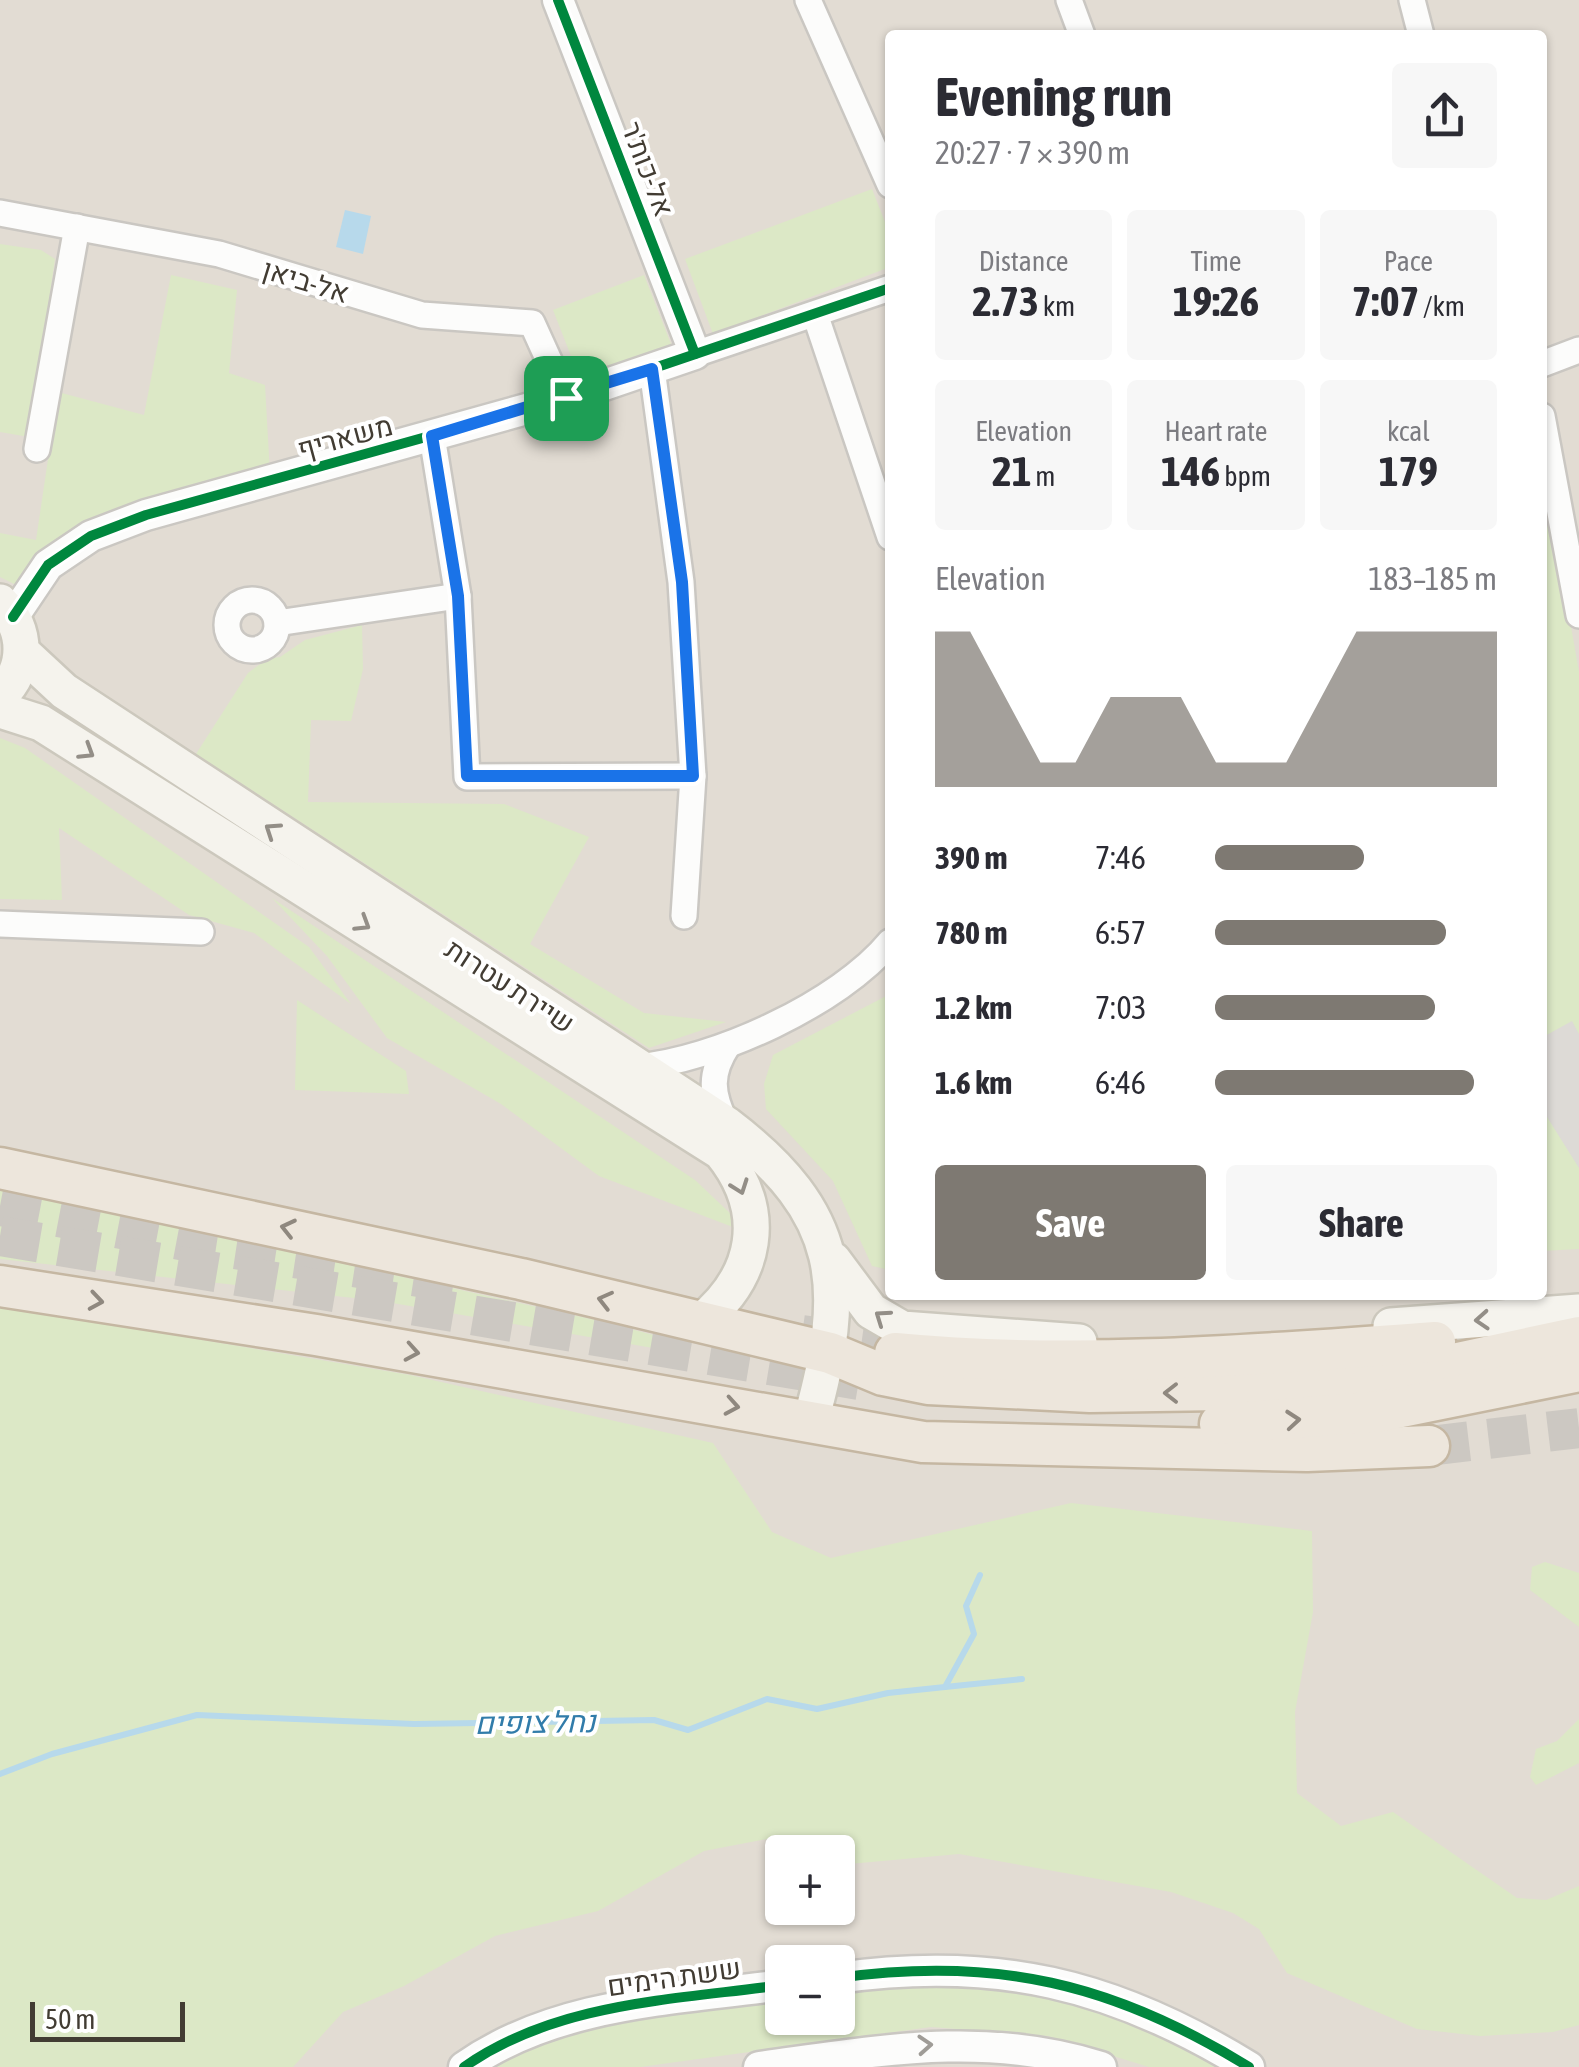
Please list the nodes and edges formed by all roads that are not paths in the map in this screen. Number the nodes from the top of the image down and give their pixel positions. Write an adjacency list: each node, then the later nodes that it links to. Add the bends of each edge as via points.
1 (558, 0): 13 (street, אל-כות'ר)
2 (808, 0): 7 (street)
3 (1069, 0): 5 (street)
4 (1412, 0): 6 (street)
5 (1080, 30)
6 (1420, 30)
7 (885, 174)
8 (0, 212): 9 (street, אל-ביאן)
9 (77, 227): 16 (street, אל-ביאן, via 218,254 422,315 532,323); 19 (street)
10 (885, 290): 11 (street, משאריף)
11 (816, 314): 13 (street, משאריף); 20 (street)
12 (1579, 350): 14 (street)
13 (695, 354): 15 (street, משאריף)
14 (1547, 362)
15 (652, 369): 16 (street, משאריף); 28 (street, via 682,582)
16 (566, 398): 17 (street, משאריף)
17 (432, 436): 21 (street); 22 (street, משאריף, via 91,536 48,564)
18 (1547, 443): 23 (street)
19 (37, 448)
20 (885, 522)
21 (458, 596): 24 (street); 28 (street, via 467,776)
22 (6, 610): 25 (main road)
23 (1579, 615)
24 (277, 624)
25 (22, 652): 26 (main road, via 19,670); 36 (main road, שיירת עטרות, one-way to 25, via 80,702)
26 (0, 696)
27 (0, 710): 42 (main road, שיירת עטרות, one-way to 42, via 40,724 721,1152 745,1199 748,1258 736,1290)
28 (693, 776): 29 (street)
29 (684, 916)
30 (0, 924): 31 (street)
31 (200, 932)
32 (885, 947): 34 (street)
33 (885, 975): 34 (street)
34 (847, 983): 35 (street)
35 (728, 1046): 36 (street); 37 (street, via 712,1073)
36 (636, 1067): 37 (main road, שיירת עטרות)
37 (727, 1125): 39 (main road, שיירת עטרות, via 787,1179)
38 (0, 1168): 42 (highway, one-way to 38)
39 (822, 1239): 41 (main road, one-way to 39, via 1172,1341 934,1334 884,1322 845,1279); 45 (main road, שיירת עטרות, via 834,1301)
40 (0, 1286): 47 (highway, one-way to 47)
41 (1579, 1312)
42 (699, 1324): 45 (highway)
43 (1579, 1337): 45 (highway, one-way to 45, via 1340,1384 1230,1393 928,1384 883,1376)
44 (1435, 1342): 45 (highway, via 1108,1362)
45 (830, 1353): 47 (main road, שיירת עטרות)
46 (1579, 1371): 47 (highway, one-way to 46, via 1252,1424 1382,1410)
47 (812, 1420): 48 (highway, via 858,1433 970,1444 1307,1451)
48 (1428, 1446)
49 (855, 1976): 54 (street, via 951,1969 1067,1983 1135,2006)
50 (765, 1988): 51 (street, ששת הימים, via 560,2019)
51 (464, 2067)
52 (759, 2067): 53 (street, one-way to 53, via 929,2044 1012,2046)
53 (1101, 2067)
54 (1248, 2067)

